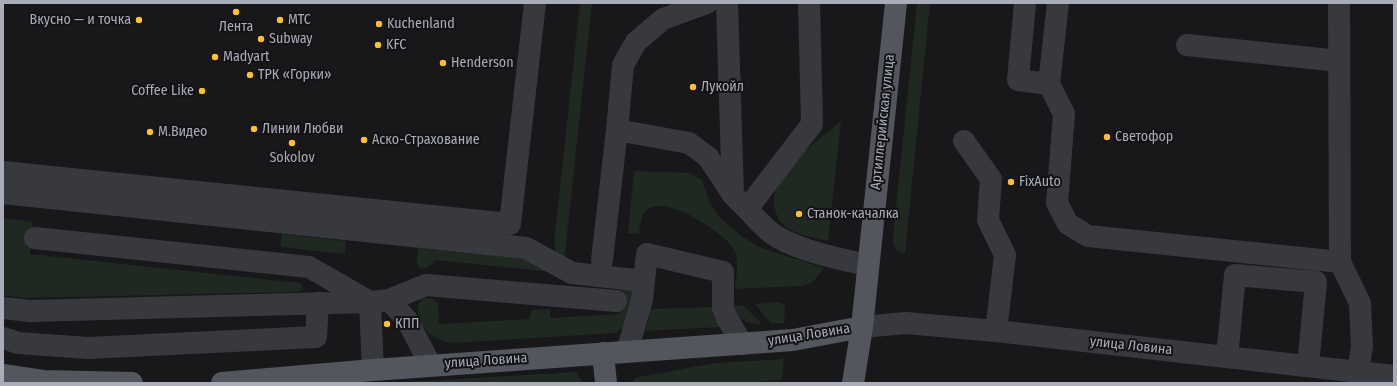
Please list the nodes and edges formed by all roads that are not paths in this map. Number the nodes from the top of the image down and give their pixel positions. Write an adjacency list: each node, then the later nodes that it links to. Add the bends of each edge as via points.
1 (535, 3): 14 (street, via 510,224)
2 (707, 3): 12 (street, via 663,19 636,42 623,65)
3 (727, 3): 16 (street)
4 (809, 3): 16 (street, via 812,124)
5 (896, 3): 20 (main road, Артиллерийская улица)
6 (1025, 3): 11 (street, via 1018,80)
7 (1058, 3): 11 (street)
8 (1339, 3): 10 (street)
9 (1187, 46): 10 (street)
10 (1339, 61): 19 (street)
11 (1049, 84): 19 (street, via 1064,114 1057,202 1068,224 1088,236)
12 (617, 130): 16 (street, via 689,142 708,157); 18 (street)
13 (964, 141): 27 (street, via 990,179 988,220 1005,255)
14 (3, 172)
15 (3, 193): 21 (street, via 526,248 572,273)
16 (740, 202): 20 (street, via 778,238 833,257)
17 (36, 238): 22 (street, via 309,267)
18 (602, 260)
19 (1340, 262): 36 (street, via 1360,303 1362,347)
20 (868, 265): 26 (main road, Артиллерийская улица)
21 (644, 281): 29 (street, via 647,254 723,272 723,308); 30 (street, via 642,300)
22 (380, 301): 23 (street, via 426,285); 24 (street); 33 (street, via 407,320); 35 (street)
23 (616, 301)
24 (318, 303): 25 (street); 28 (street, via 316,337 88,348)
25 (12, 309): 28 (street)
26 (862, 327): 27 (street, улица Ловина, via 906,323); 29 (main road, улица Ловина, via 793,340); 42 (main road, Артиллерийская улица)
27 (996, 331): 32 (street, улица Ловина)
28 (10, 341)
29 (742, 344): 30 (main road, улица Ловина)
30 (627, 352): 31 (main road, улица Ловина)
31 (603, 353): 33 (main road, улица Ловина); 41 (main road)
32 (1227, 357): 34 (street, улица Ловина); 34 (street, via 1235,275 1316,282)
33 (432, 366): 35 (main road, улица Ловина)
34 (1308, 366): 36 (street, улица Ловина)
35 (374, 370): 40 (main road, улица Ловина)
36 (1358, 371): 38 (street, улица Ловина)
37 (3, 375): 39 (main road, via 43,381)
38 (1392, 378)
39 (132, 383)
40 (222, 383)
41 (606, 383)
42 (853, 383)

